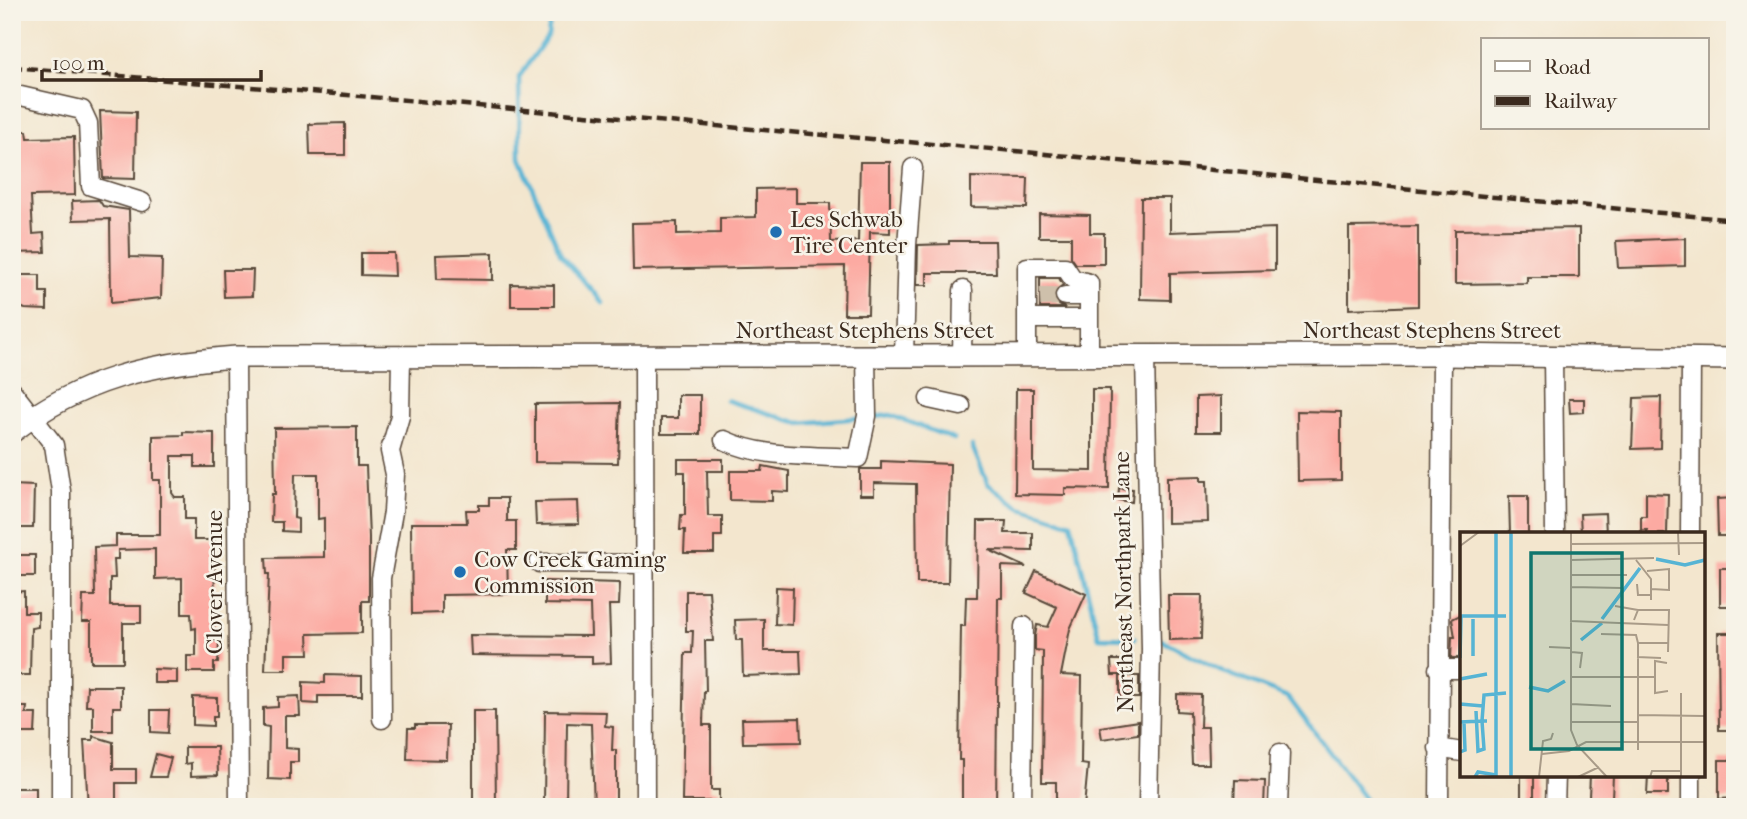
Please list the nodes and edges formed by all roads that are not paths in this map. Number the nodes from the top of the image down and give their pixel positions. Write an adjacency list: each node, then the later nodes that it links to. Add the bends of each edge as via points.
1 (12, 94): 3 (street, via 82,110 88,123 92,186)
2 (913, 168): 11 (street)
3 (142, 202)
4 (963, 290): 12 (street)
5 (1065, 296): 6 (street)
6 (1089, 296): 7 (street, via 1089,283 1073,279 1065,267 1027,267 1034,297); 8 (street)
7 (1027, 319): 8 (street); 13 (street)
8 (1089, 319): 14 (street)
9 (1442, 355): 15 (main road, Northeast Stephens Street); 18 (main road, Northeast Stephens Street); 34 (street)
10 (866, 356): 11 (main road, Northeast Stephens Street); 19 (main road, Northeast Stephens Street); 27 (street, via 867,416 858,458 761,453)
11 (904, 356): 12 (main road, Northeast Stephens Street)
12 (962, 356): 13 (main road, Northeast Stephens Street)
13 (1027, 356): 14 (main road, Northeast Stephens Street)
14 (1089, 356): 15 (main road, Northeast Stephens Street)
15 (1145, 356): 45 (street, Northeast Northpark Lane)
16 (236, 357): 17 (main road, Northeast Stephens Street); 25 (main road, Northeast Stephens Street, via 146,367 79,391); 42 (street, Clover Avenue)
17 (401, 357): 19 (main road, Northeast Stephens Street); 35 (street, via 400,416 390,451 395,474 392,522 381,578)
18 (1553, 357): 20 (main road, Northeast Stephens Street); 28 (street)
19 (644, 358): 31 (street)
20 (1690, 359): 21 (main road, Northeast Stephens Street); 29 (street)
21 (1735, 359)
22 (12, 391): 25 (street)
23 (929, 400): 24 (street)
24 (961, 406)
25 (31, 417): 26 (main road, Northeast Stephens Street); 41 (street, via 54,445 61,491)
26 (12, 432)
27 (724, 440)
28 (1555, 532)
29 (1690, 532)
30 (539, 563): 31 (street)
31 (645, 564): 43 (street)
32 (1024, 626): 44 (street)
33 (1460, 668): 34 (street)
34 (1438, 669): 36 (street)
35 (382, 719)
36 (1438, 748): 37 (street); 47 (street)
37 (1460, 752)
38 (1280, 753): 46 (street)
39 (1556, 777): 48 (street)
40 (1690, 777): 49 (street)
41 (61, 807)
42 (239, 807)
43 (645, 807)
44 (1023, 807)
45 (1149, 807)
46 (1278, 807)
47 (1439, 807)
48 (1555, 807)
49 (1691, 807)

